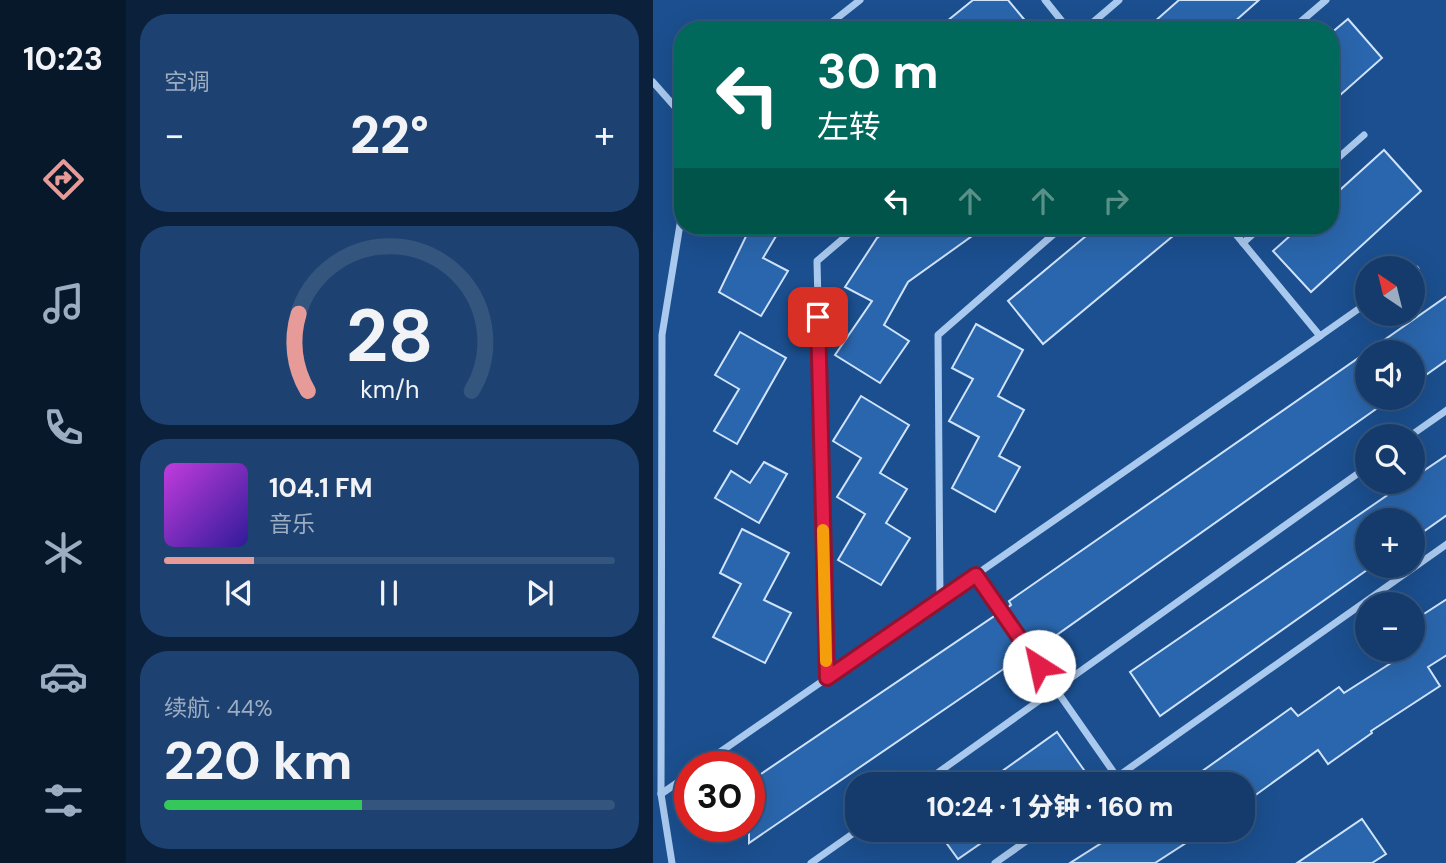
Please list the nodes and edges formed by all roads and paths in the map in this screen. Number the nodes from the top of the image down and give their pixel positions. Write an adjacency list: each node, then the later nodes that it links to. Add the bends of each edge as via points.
1 (859, 0): 5 (street)
2 (1045, 0): 6 (street)
3 (1119, 0): 7 (street)
4 (1326, 0): 8 (street)
5 (833, 21)
6 (1062, 21)
7 (1094, 21)
8 (1302, 21)
9 (653, 82): 10 (street)
10 (674, 106)
11 (1364, 135): 12 (street)
12 (1339, 158)
13 (678, 235): 34 (street, via 662,335)
14 (847, 235): 27 (street, via 817,261)
15 (1053, 235): 26 (street, via 938,335)
16 (1236, 235): 18 (street)
17 (1252, 235): 18 (street)
18 (1243, 243): 20 (street)
19 (1355, 312): 20 (street)
20 (1320, 337): 25 (street)
21 (1446, 410): 22 (street)
22 (1425, 425)
23 (1355, 476): 28 (street)
24 (1446, 544): 32 (street)
25 (976, 575): 26 (street); 28 (street)
26 (940, 600): 27 (street)
27 (827, 678): 29 (street)
28 (1055, 689): 30 (street); 31 (street)
29 (722, 751)
30 (939, 772)
31 (1113, 772)
32 (1124, 772)
33 (674, 785): 34 (street)
34 (661, 794): 37 (street)
35 (845, 839): 38 (street)
36 (1025, 842): 39 (street)
37 (672, 863)
38 (811, 863)
39 (995, 863)

